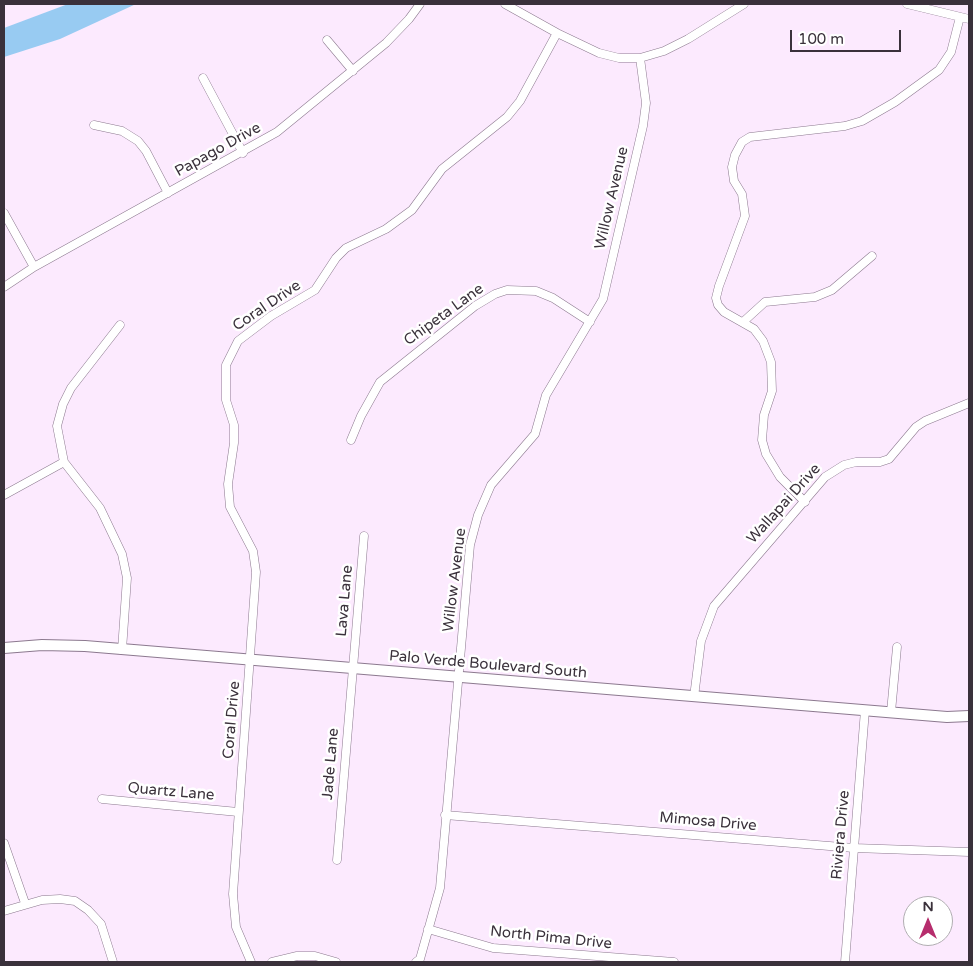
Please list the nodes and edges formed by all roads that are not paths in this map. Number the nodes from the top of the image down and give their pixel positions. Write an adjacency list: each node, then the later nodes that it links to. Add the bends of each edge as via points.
1 (420, 4): 10 (street, Papago Drive, via 386,42)
2 (505, 4): 7 (street)
3 (744, 4): 9 (street, via 688,39)
4 (907, 4): 5 (street)
5 (960, 16): 6 (street); 20 (street, via 951,52 939,70 862,121 845,126 763,134 742,142 732,167 734,181 742,194 745,216 716,298 724,312)
6 (969, 19)
7 (557, 33): 9 (street, via 599,53 619,58); 31 (street, Coral Drive, via 520,101 507,117 442,169 412,210 386,229 346,248 315,290 271,316 232,350 224,381 234,425 228,484 230,507 252,551 256,572)
8 (327, 40): 10 (street)
9 (640, 58): 19 (street, Willow Avenue, via 646,103 643,126 603,299)
10 (353, 71): 13 (street, Papago Drive, via 278,132)
11 (202, 78): 13 (street)
12 (94, 125): 14 (street, via 122,131 138,141)
13 (243, 153): 14 (street, Papago Drive)
14 (168, 193): 17 (street, Papago Drive)
15 (4, 213): 17 (street)
16 (872, 256): 20 (street, via 832,290 815,297 765,302)
17 (34, 268): 18 (street, Papago Drive)
18 (4, 287)
19 (590, 322): 23 (street, Chipeta Lane, via 536,291 507,290 495,294 475,306 380,382); 33 (street, Willow Avenue, via 546,395 534,434 491,485 478,515 470,545)
20 (744, 322): 26 (street, via 754,329 772,362 772,391 761,428 766,454 780,477)
21 (120, 325): 24 (street, via 76,381 63,404 58,426)
22 (969, 402): 26 (street, Wallapai Drive, via 916,427 889,459 856,462 833,471)
23 (351, 440)
24 (64, 462): 25 (street); 30 (street, via 100,508 122,554 127,578)
25 (4, 494)
26 (804, 502): 34 (street, Wallapai Drive, via 714,606 701,641)
27 (364, 536): 32 (street, Lava Lane)
28 (897, 647): 36 (street)
29 (4, 648): 30 (main road, Palo Verde Boulevard South, via 42,645)
30 (122, 650): 31 (main road, Palo Verde Boulevard South)
31 (250, 660): 32 (main road, Palo Verde Boulevard South); 39 (street, Coral Drive)
32 (352, 669): 33 (main road, Palo Verde Boulevard South); 44 (street, Jade Lane)
33 (458, 678): 34 (main road, Palo Verde Boulevard South); 40 (street, Willow Avenue)
34 (694, 697): 35 (main road, Palo Verde Boulevard South)
35 (865, 710): 36 (main road, Palo Verde Boulevard South); 42 (street, Riviera Drive)
36 (892, 712): 37 (main road, Palo Verde Boulevard South)
37 (969, 716)
38 (102, 800): 39 (street, Quartz Lane)
39 (238, 812): 49 (street, Coral Drive, via 233,910 236,927)
40 (445, 815): 42 (street, Mimosa Drive); 47 (street, Willow Avenue, via 440,888)
41 (4, 843): 45 (street)
42 (854, 848): 43 (street, Mimosa Drive); 54 (street, Riviera Drive)
43 (969, 852)
44 (337, 860)
45 (25, 904): 46 (street); 48 (street, via 60,898 75,901 101,924)
46 (4, 911)
47 (428, 930): 52 (street, Willow Avenue, via 420,959); 53 (street, North Pima Drive, via 494,948)
48 (113, 962)
49 (251, 962)
50 (272, 962): 51 (street, via 316,956)
51 (336, 962)
52 (416, 962)
53 (674, 962)
54 (845, 962)

